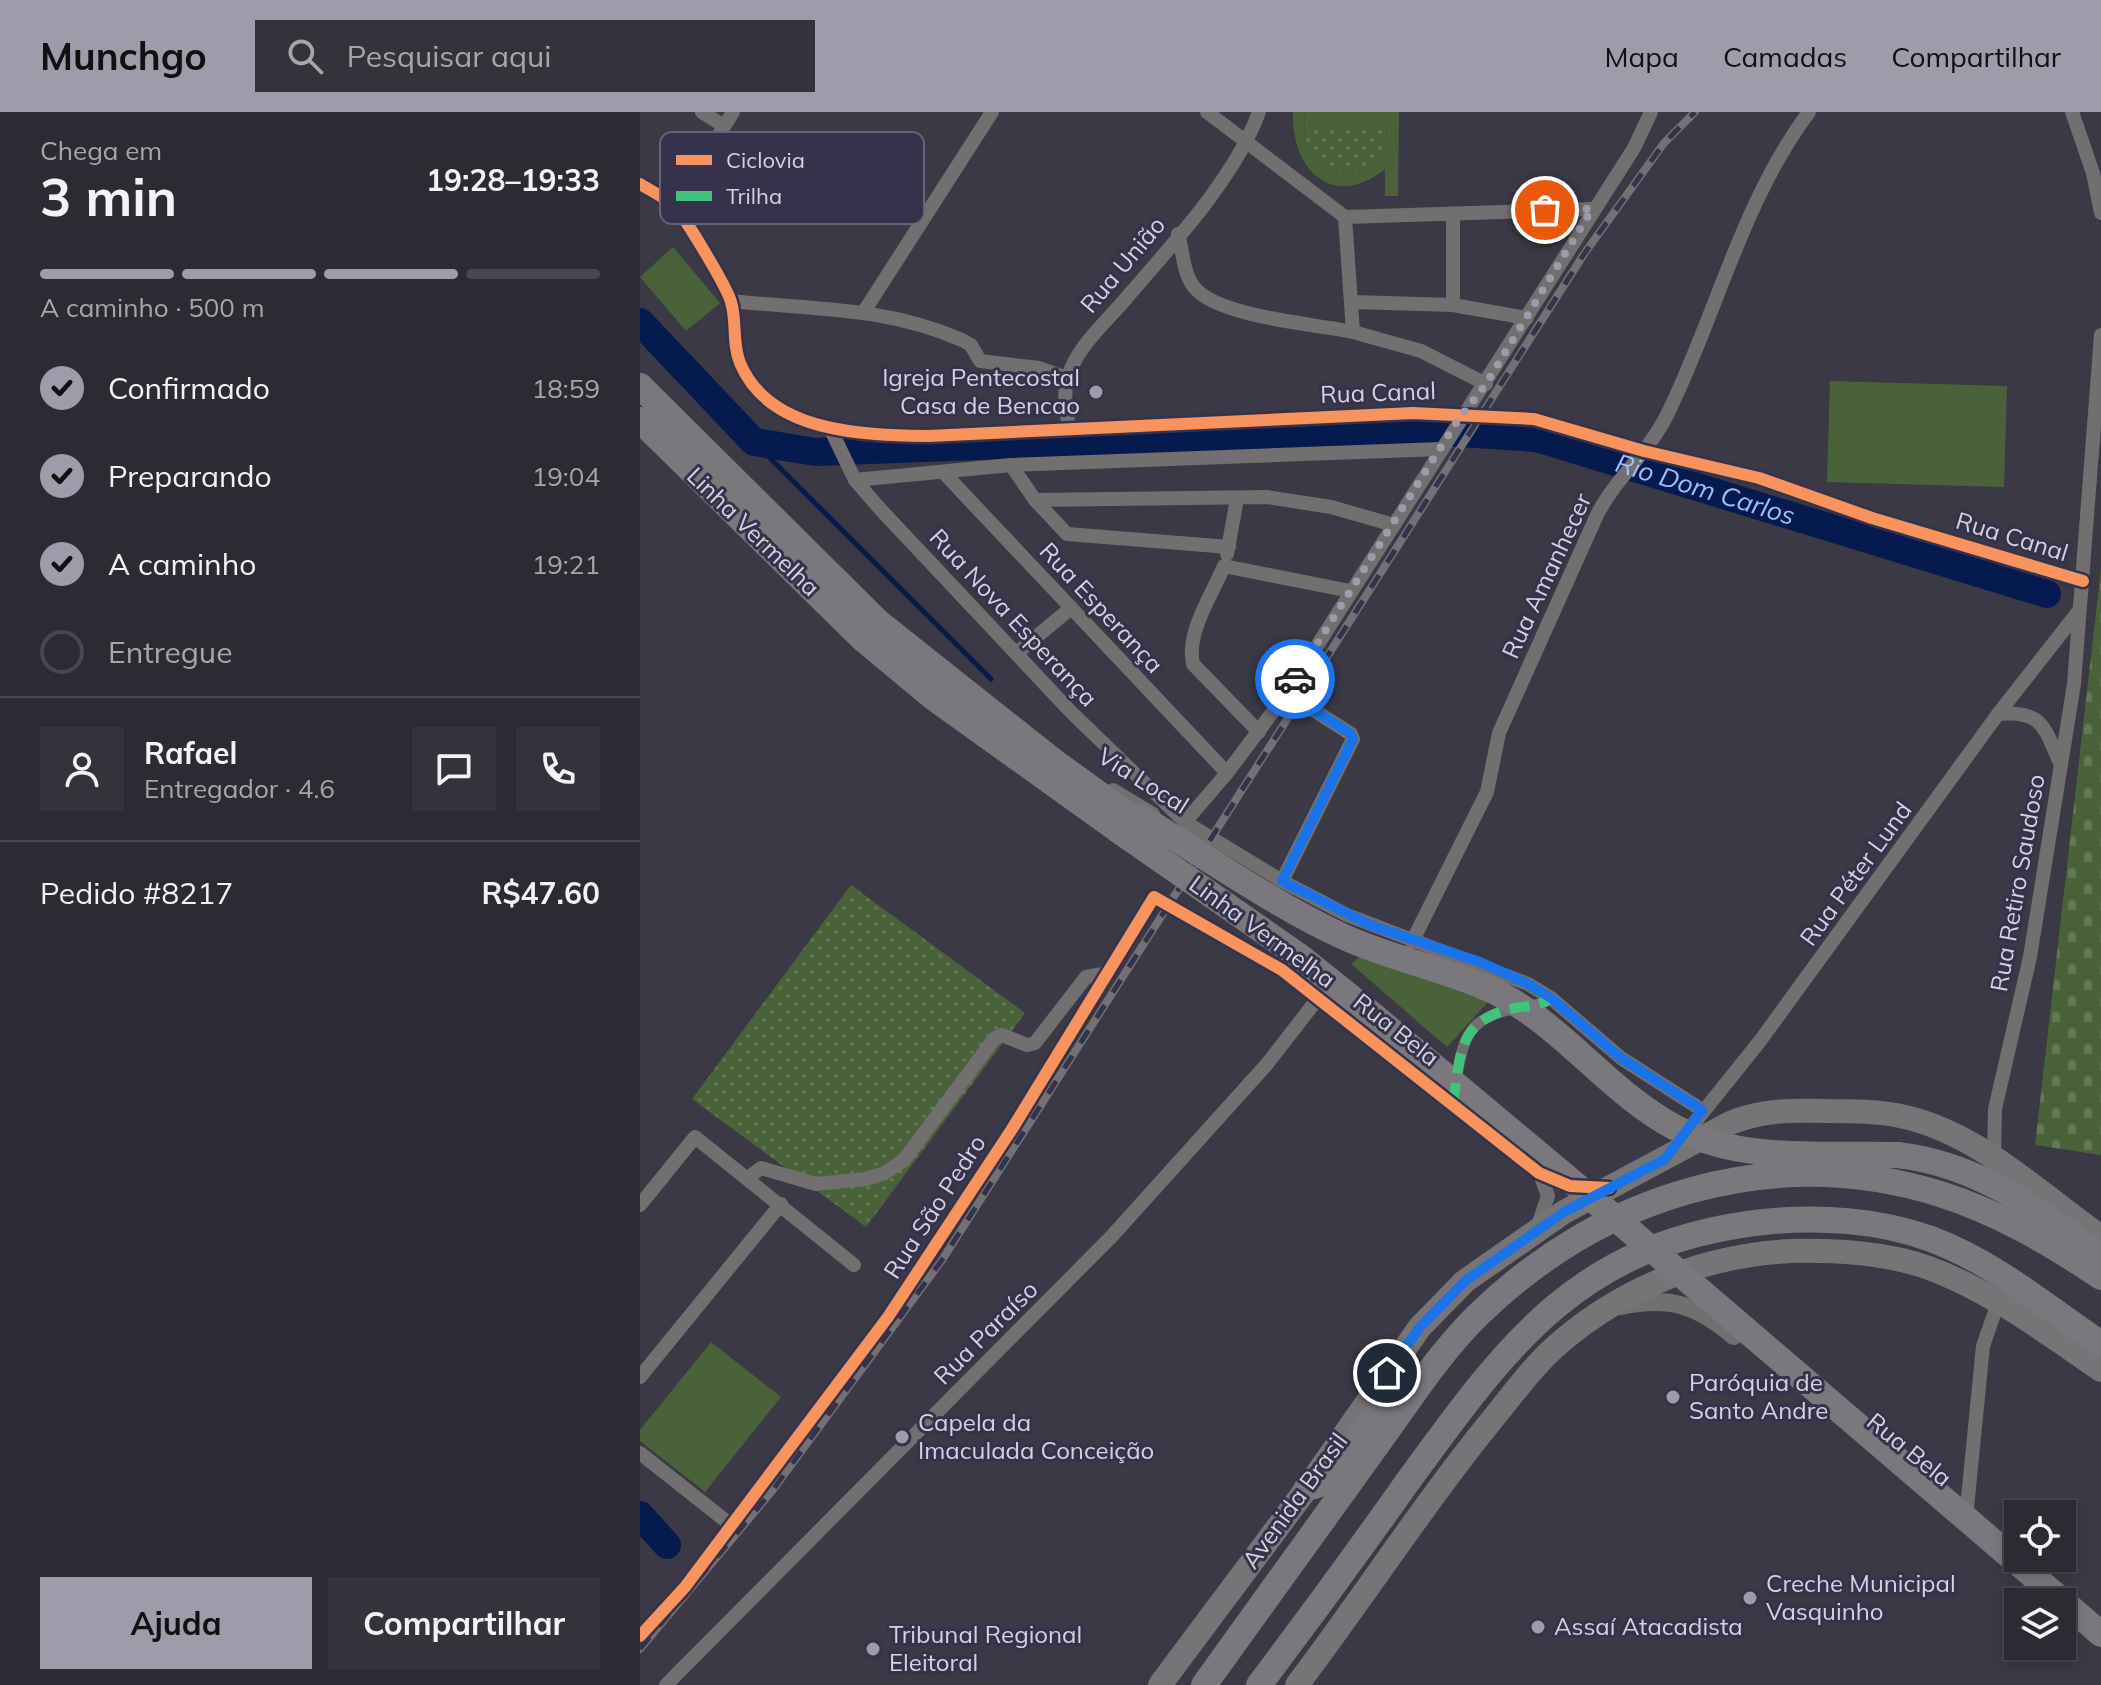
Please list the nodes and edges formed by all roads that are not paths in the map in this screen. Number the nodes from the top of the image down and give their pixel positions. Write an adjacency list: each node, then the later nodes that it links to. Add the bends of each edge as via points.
1 (702, 112): 9 (street)
2 (733, 112): 9 (street)
3 (992, 112): 18 (street)
4 (1207, 112): 11 (street)
5 (1259, 112): 11 (street, Rua União)
6 (1651, 112): 14 (street, via 1634,148)
7 (1809, 112): 38 (street, Rua Amanhecer, via 1775,161 1669,411)
8 (2072, 112): 15 (street)
9 (724, 126): 10 (street)
10 (720, 132)
11 (1248, 143): 17 (street); 21 (street, Rua União)
12 (640, 184): 13 (street)
13 (660, 197)
14 (1592, 209): 16 (street); 26 (street)
15 (2101, 213)
16 (1453, 214): 17 (street); 24 (street)
17 (1345, 217): 23 (street)
18 (924, 218)
19 (686, 224): 22 (street)
20 (920, 224): 25 (street)
21 (1178, 234): 27 (street, via 1188,277 1202,295 1241,311); 30 (street, Rua União, via 1085,345)
22 (731, 301): 25 (street); 36 (street, Rua Canal, via 737,353 750,384 785,411)
23 (1352, 302): 24 (street); 27 (street)
24 (1453, 305): 26 (street)
25 (865, 310): 30 (street, via 962,340 980,361 1039,368)
26 (1527, 318): 31 (street)
27 (1353, 332): 31 (street, via 1421,351)
28 (2101, 335): 47 (street, Rua Retiro Saudoso)
29 (640, 373): 65 (street, Via Local, via 857,590 927,654 1020,726 1271,890 1348,930 1493,981)
30 (1067, 378): 35 (street, Rua União)
31 (1486, 384): 33 (street)
32 (640, 386): 55 (highway, Linha Vermelha, via 878,622)
33 (1460, 418): 35 (street, Rua Canal); 37 (street); 38 (street, Rua Canal, via 1534,419)
34 (640, 420): 96 (highway, Linha Vermelha, bridge, via 863,639 1045,780 1311,965 1602,1206)
35 (1069, 429): 36 (street, Rua Canal, via 928,436)
36 (832, 434): 41 (street, Rua Nova Esperança)
37 (1444, 444): 39 (street); 44 (street)
38 (1641, 456): 47 (street, Rua Canal, via 1759,478); 61 (street, Rua Amanhecer, via 1602,503 1588,532 1499,733 1487,792)
39 (1011, 465): 40 (street); 43 (street)
40 (943, 472): 41 (street); 49 (street, Rua Esperança)
41 (852, 473): 51 (street, Rua Nova Esperança)
42 (1237, 499): 43 (street); 44 (street, via 1299,500); 45 (street)
43 (1035, 500): 45 (street, via 1067,534)
44 (1394, 525): 48 (street)
45 (1229, 547): 46 (street)
46 (1224, 566): 48 (street); 54 (street, via 1190,646 1193,664)
47 (2083, 581): 50 (street, Rua Retiro Saudoso)
48 (1350, 591): 52 (street)
49 (1071, 608): 51 (street); 57 (street, Rua Esperança)
50 (2078, 612): 53 (street, Rua Péter Lund); 56 (street, Rua Retiro Saudoso)
51 (1018, 652): 58 (street, Rua Nova Esperança, via 1123,766)
52 (1287, 693): 54 (street); 59 (street, via 1353,739)
53 (1998, 714): 56 (street, via 2033,716); 67 (street, Rua Péter Lund, via 1769,1029)
54 (1259, 732): 57 (street)
55 (1052, 760): 78 (highway, bridge, via 1284,906 1345,938 1513,1002 1663,1120 1692,1136 1753,1151 1930,1159 1972,1173 2029,1205); 91 (highway, Linha Vermelha, bridge, via 1359,985)
56 (2061, 765): 70 (street, Rua Retiro Saudoso, via 2030,957 1995,1109)
57 (1227, 773): 58 (street)
58 (1185, 822): 59 (street, Rua Nova Esperança)
59 (1282, 881): 61 (street, Rua Nova Esperança)
60 (1154, 897): 62 (street, Rua São Pedro); 63 (street, Rua Bela)
61 (1412, 942): 64 (street, Rua Nova Esperança, via 1480,962)
62 (1108, 973): 72 (street, via 1086,977 1035,1043 1002,1035 994,1039 904,1160 885,1173 816,1184 761,1168); 89 (street, Rua São Pedro, via 894,1308)
63 (1319, 997): 66 (street, Rua Bela); 99 (street, Rua Paraíso, via 1267,1064 1112,1236)
64 (1551, 998): 65 (street); 67 (street, Rua Nova Esperança, via 1621,1058)
65 (1533, 1005): 66 (street, via 1492,1013 1474,1025 1462,1045); 68 (street, Via Local, via 1668,1113)
66 (1453, 1103): 71 (street, Rua Bela)
67 (1702, 1110): 68 (street, Rua Péter Lund)
68 (1692, 1123): 69 (street, Rua Péter Lund)
69 (1665, 1159): 70 (highway, Avenida Brasil, via 1750,1115 1785,1110 1905,1117 1937,1127); 73 (highway, Avenida Brasil)
70 (1994, 1159): 77 (highway, Avenida Brasil)
71 (1539, 1173): 73 (street, Rua Bela, via 1570,1186); 76 (street, via 1548,1196)
72 (749, 1177): 74 (street); 75 (street, via 695,1137)
73 (1609, 1188): 76 (highway, Avenida Brasil)
74 (781, 1204): 79 (street); 86 (street)
75 (640, 1205)
76 (1536, 1230): 88 (highway, Avenida Brasil, via 1474,1274 1420,1327)
77 (2101, 1237)
78 (2101, 1256)
79 (854, 1265)
80 (1519, 1277): 81 (highway, Avenida Brasil, via 1600,1224 1671,1196 1748,1179 1833,1174 1915,1186 1975,1206); 88 (highway, via 1435,1340 1324,1483); 101 (highway, Avenida Brasil, via 1456,1340)
81 (2101, 1277)
82 (1998, 1303): 83 (highway, via 1927,1268 1810,1251 1746,1256 1685,1270); 85 (highway); 90 (street, via 1983,1346)
83 (1603, 1310): 90 (street, Rua Bela, via 1653,1300 1683,1305 1717,1322); 103 (highway, via 1531,1370)
84 (2101, 1344): 102 (highway, via 1979,1262 1896,1229 1783,1220 1718,1229 1656,1248 1572,1293 1492,1367)
85 (2101, 1370)
86 (640, 1377)
87 (640, 1453): 89 (street)
88 (1307, 1488): 100 (highway, Avenida Brasil)
89 (731, 1525): 97 (street, Rua São Pedro)
90 (1965, 1526): 93 (street, Rua Bela)
91 (2004, 1535)
92 (2048, 1572): 94 (highway)
93 (2034, 1588)
94 (2101, 1617)
95 (2076, 1626): 98 (street)
96 (2101, 1634)
97 (640, 1636)
98 (2101, 1648)
99 (666, 1685)
100 (1160, 1685)
101 (1204, 1685)
102 (1259, 1685)
103 (1297, 1685)

